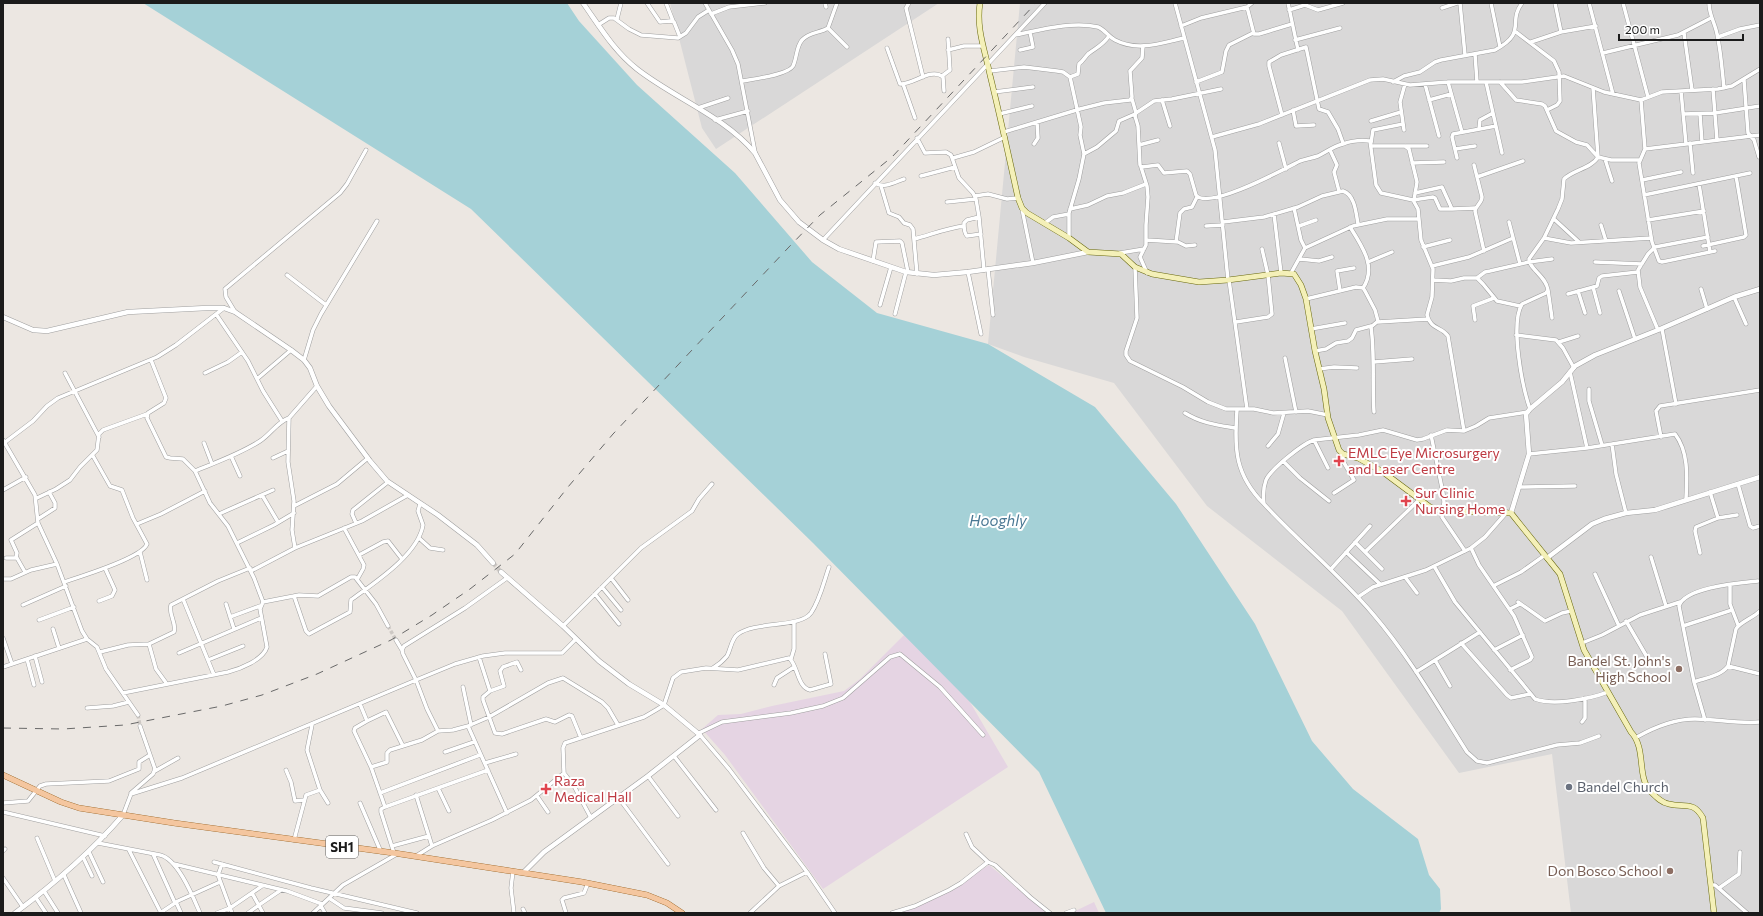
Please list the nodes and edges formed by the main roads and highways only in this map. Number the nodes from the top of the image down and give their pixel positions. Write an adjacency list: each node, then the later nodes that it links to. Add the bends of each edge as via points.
1 (980, 3): 4 (main road, via 979,27 982,46 1022,208 1088,252 1117,253 1147,272 1193,282 1281,273 1291,273 1297,278 1306,299 1328,415 1339,450 1383,472 1430,507 1443,511 1509,513 1560,574 1584,650 1640,744 1644,777 1650,791 1671,805 1685,805 1696,809 1703,818)
2 (3, 775): 3 (main road, SH1, via 70,805 588,883 647,895 668,903)
3 (682, 913)
4 (1714, 913)

